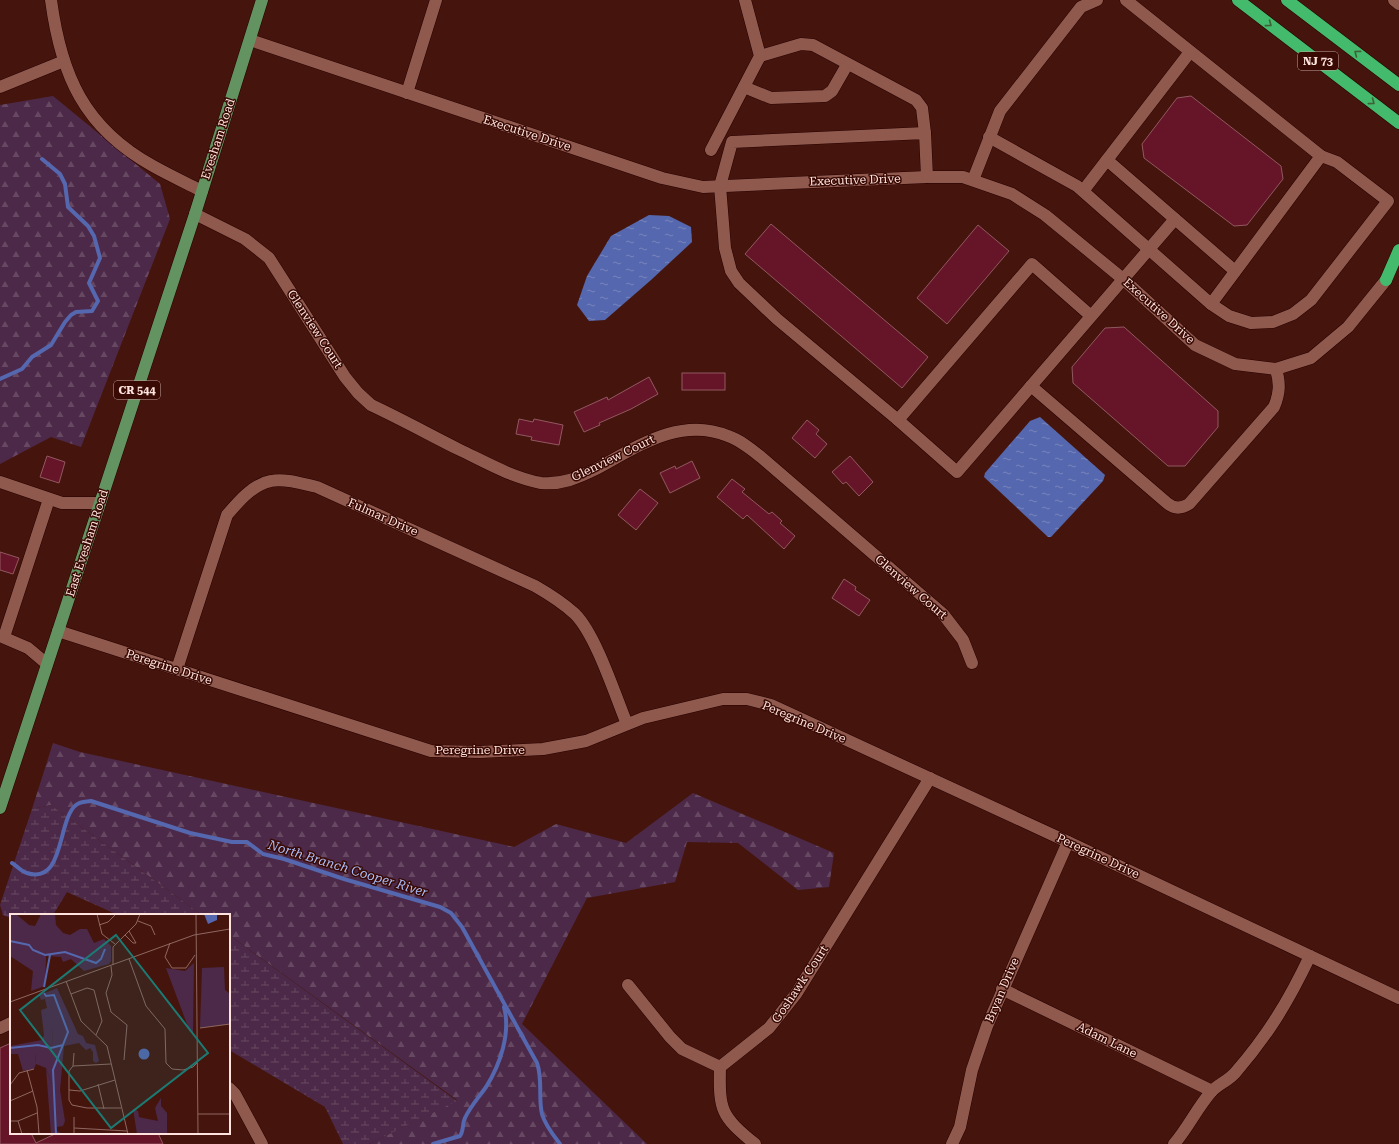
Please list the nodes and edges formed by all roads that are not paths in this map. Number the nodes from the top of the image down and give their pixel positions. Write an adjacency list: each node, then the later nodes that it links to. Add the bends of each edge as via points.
1 (51, 0): 14 (street)
2 (262, 0): 11 (main road, Evesham Road / CR 544)
3 (436, 0): 19 (street)
4 (745, 0): 13 (street)
5 (1097, 0): 22 (street, via 1081,7 1000,111)
6 (1126, 0): 12 (street)
7 (1238, 0): 20 (highway, NJ 73, one-way to 20)
8 (1287, 0): 16 (highway, NJ 73, one-way to 8)
9 (1394, 0): 10 (street)
10 (1399, 4)
11 (250, 40): 19 (street, Executive Drive); 29 (main road, Evesham Road / CR 544)
12 (1190, 52): 24 (street); 25 (street)
13 (760, 56): 15 (street, via 801,44 813,46); 18 (street)
14 (64, 61): 17 (street); 29 (street, via 75,90 102,127 141,159)
15 (847, 65): 18 (street, via 832,91 825,96 771,98); 21 (street, via 916,100 922,108)
16 (1399, 85)
17 (0, 87)
18 (744, 87): 23 (street)
19 (407, 93): 28 (street, Executive Drive, via 662,178 703,187)
20 (1399, 123)
21 (925, 133): 26 (street); 28 (street, via 732,142)
22 (989, 137): 27 (street); 30 (street)
23 (711, 150)
24 (1321, 156): 36 (street); 40 (street, via 1337,162 1388,201 1311,300 1294,314 1273,322 1251,323 1229,316)
25 (1107, 160): 30 (street); 32 (street)
26 (927, 177): 27 (street, Executive Drive, via 963,177); 28 (street, Executive Drive)
27 (973, 180): 38 (street, Executive Drive, via 1012,194 1045,214)
28 (720, 186): 44 (street, via 725,248 731,271 739,283 777,319)
29 (202, 191): 31 (main road, Evesham Road / CR 544)
30 (1083, 191): 33 (street)
31 (195, 214): 37 (main road, Evesham Road / CR 544); 50 (street, Glenview Court, via 245,240 269,258 345,377 358,394 371,405 494,467 542,483 575,479 653,438 672,432 710,430 729,436 766,462 943,614 963,640)
32 (1175, 219): 33 (street); 36 (street)
33 (1149, 249): 38 (street); 40 (street)
34 (1399, 250): 39 (highway)
35 (1399, 265): 39 (highway)
36 (1235, 271): 40 (street)
37 (173, 278): 47 (main road, East Evesham Road / CR 544)
38 (1123, 279): 41 (street); 42 (street, Executive Drive, via 1195,345 1236,364)
39 (1386, 280): 42 (street, Executive Drive, via 1348,327 1311,358)
40 (1211, 304)
41 (1091, 316): 43 (street); 44 (street, via 1032,264)
42 (1276, 369): 43 (street, via 1279,395 1274,407 1189,504 1180,508 1167,503)
43 (1031, 386): 44 (street, via 957,472)
44 (898, 420)
45 (0, 482): 46 (street)
46 (49, 499): 47 (street, via 62,503); 49 (street)
47 (100, 503): 48 (main road, East Evesham Road / CR 544)
48 (58, 631): 51 (main road, East Evesham Road / CR 544); 52 (street, Peregrine Drive)
49 (2, 636): 51 (street, via 28,648)
50 (972, 663)
51 (47, 664): 55 (main road, East Evesham Road / CR 544)
52 (177, 669): 53 (street, Peregrine Drive, via 431,751 543,749 586,740); 53 (street, Fulmar Drive, via 227,515 237,502 254,489 270,481 279,480 317,487 535,586 556,599 576,615 593,640)
53 (627, 724): 54 (street, Peregrine Drive, via 723,699 747,699 771,705)
54 (930, 778): 56 (street, Peregrine Drive); 63 (street, Goshawk Court, via 796,994 769,1028)
55 (0, 808)
56 (1068, 842): 57 (street, Peregrine Drive); 59 (street, Bryan Drive)
57 (1310, 956): 60 (street, Peregrine Drive); 65 (street, via 1290,999 1258,1047 1230,1079)
58 (628, 985): 63 (street, via 682,1049)
59 (1002, 989): 65 (street, Adam Lane); 68 (street, Bryan Drive, via 972,1070 960,1127)
60 (1399, 998)
61 (10, 1023): 62 (street)
62 (0, 1028)
63 (720, 1067): 67 (street, via 719,1094 726,1117)
64 (230, 1089): 66 (street)
65 (1212, 1091): 69 (street)
66 (262, 1144)
67 (755, 1144)
68 (952, 1144)
69 (1174, 1144)

